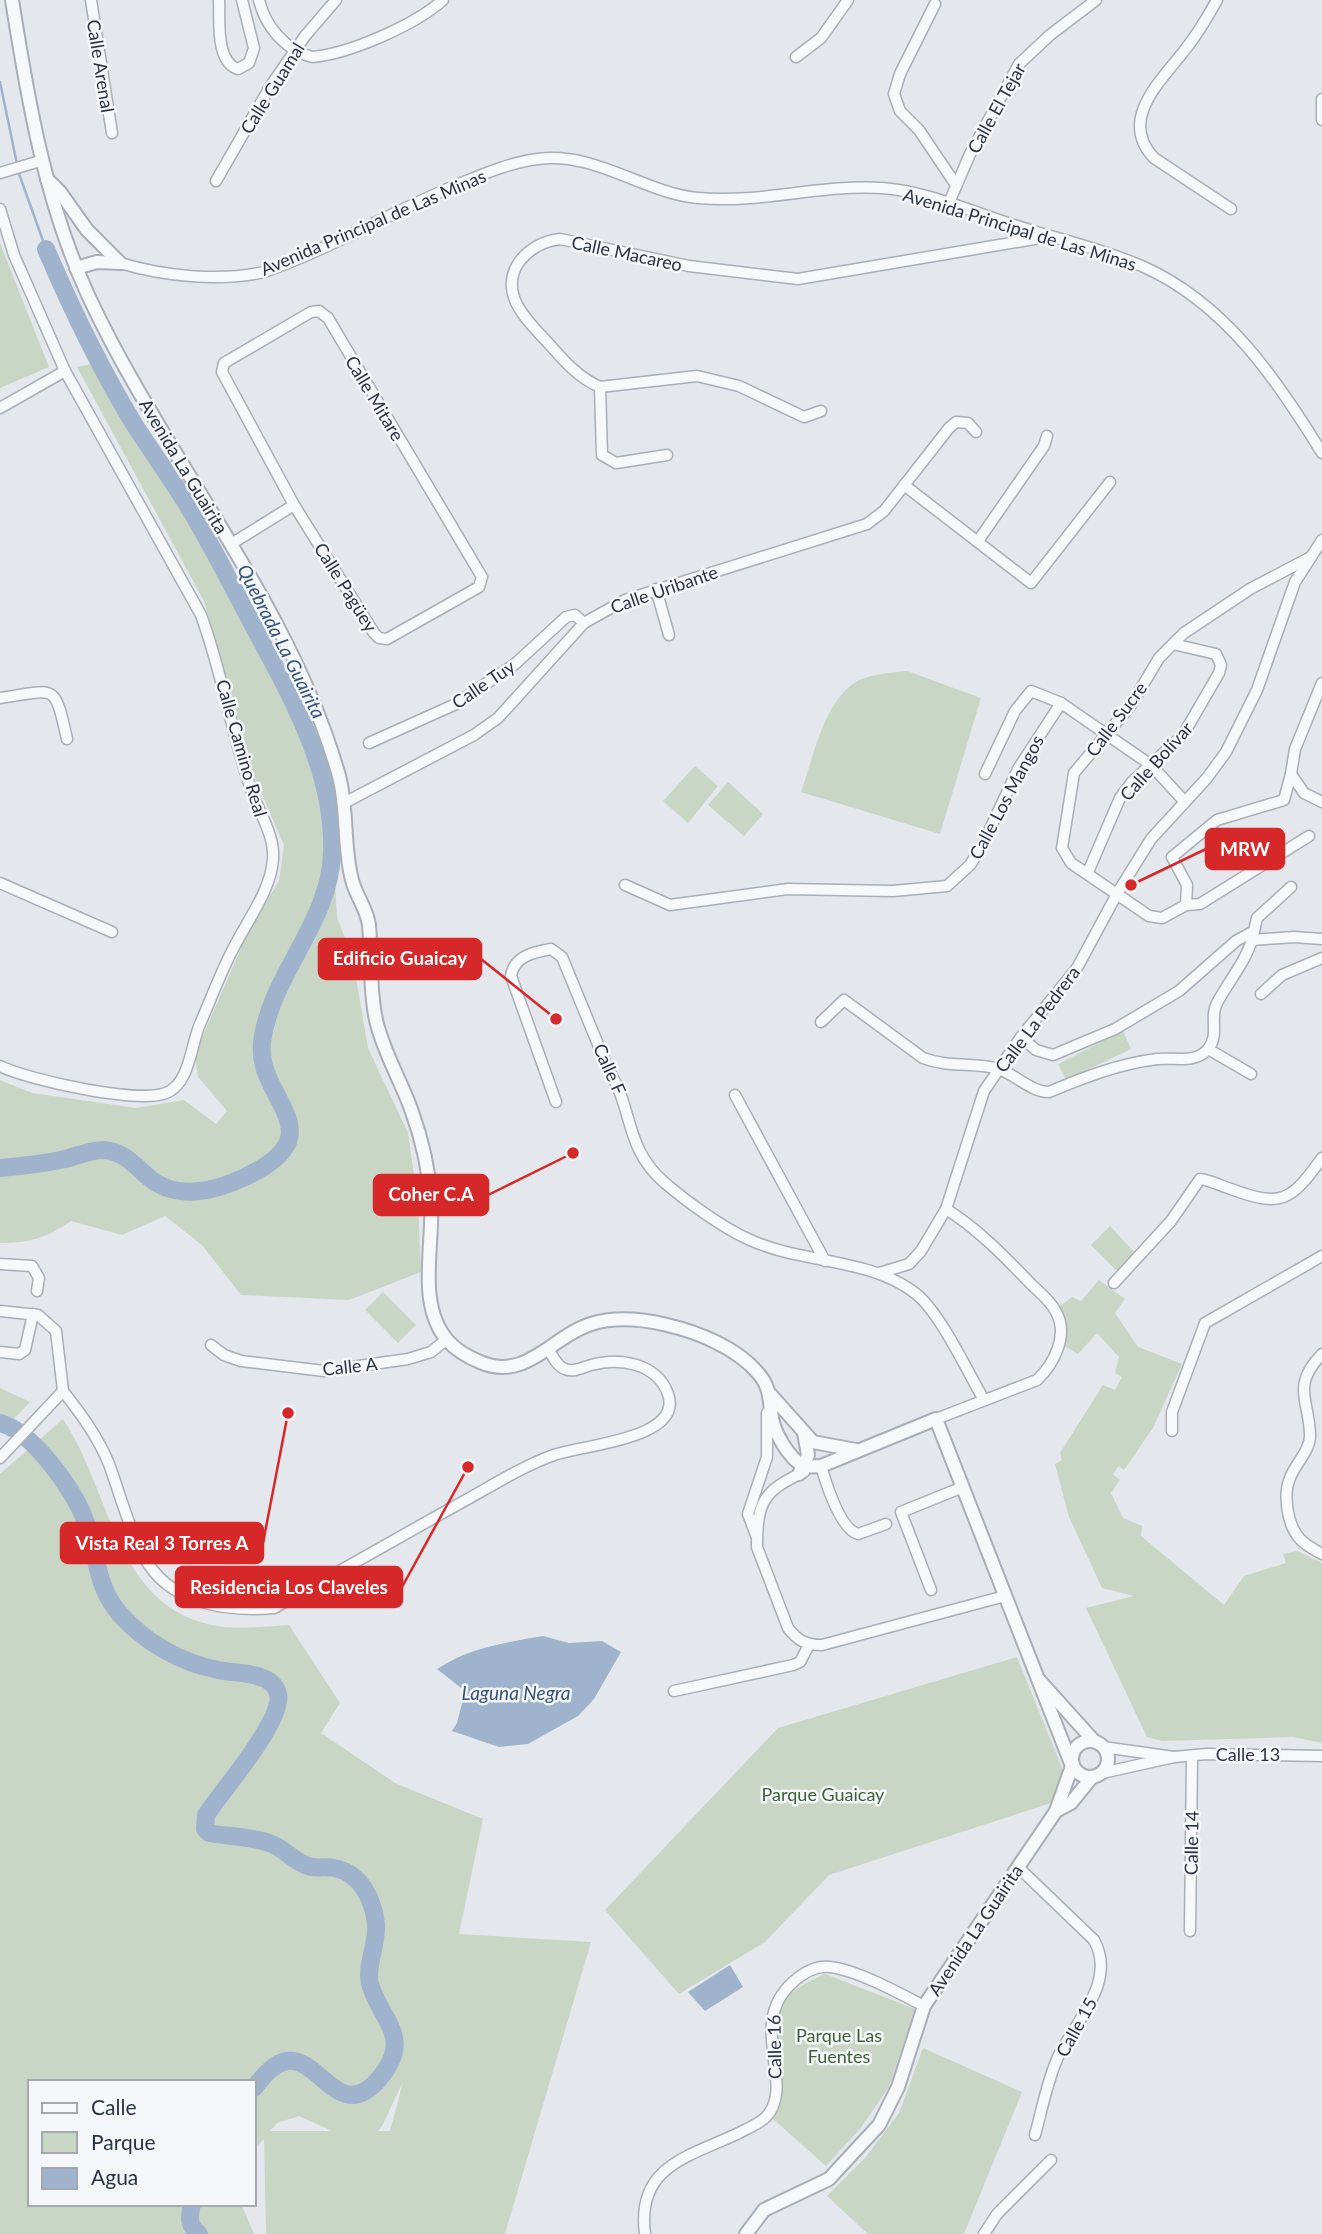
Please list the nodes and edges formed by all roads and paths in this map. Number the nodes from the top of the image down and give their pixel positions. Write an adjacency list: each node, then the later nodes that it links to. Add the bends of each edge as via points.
1 (12, 0): 17 (street, Avenida La Guairita)
2 (91, 0): 16 (street, Calle Arenal)
3 (219, 0): 4 (street, via 225,58 238,69 249,63 254,48)
4 (242, 0)
5 (259, 0): 12 (street, via 271,27)
6 (336, 0): 12 (street, Calle Guamal)
7 (443, 0): 12 (street, via 400,28 323,57)
8 (848, 0): 13 (street, via 821,38)
9 (1096, 0): 21 (street, Calle El Tejar, via 1019,64)
10 (1217, 0): 24 (street, via 1153,89 1139,128 1144,148 1154,158)
11 (935, 4): 21 (street, via 894,94 900,111 919,130)
12 (295, 50): 20 (street, Calle Guamal)
13 (796, 57)
14 (1322, 99): 15 (street)
15 (1322, 120)
16 (112, 133)
17 (34, 163): 18 (street); 19 (street, Avenida La Guairita)
18 (1, 173)
19 (46, 178): 26 (street); 27 (street, Avenida La Guairita)
20 (216, 181)
21 (956, 185): 22 (street, Calle El Tejar)
22 (948, 205): 25 (street, Avenida Principal de Las Minas); 26 (street, Avenida Principal de Las Minas, via 883,188 695,198 583,162 538,158 429,196 264,272 246,276 170,274)
23 (0, 209): 29 (street, Calle Camino Real, via 14,255)
24 (1231, 209)
25 (1050, 236): 30 (street, Calle Macareo, via 799,279 689,266 550,240 524,256 517,266 512,276 513,297 523,315 568,364); 35 (street, Avenida Principal de Las Minas, via 1145,268 1203,304 1265,366)
26 (120, 263): 27 (street, via 97,262)
27 (76, 268): 42 (street, Avenida La Guairita, via 108,333)
28 (224, 363): 39 (street, Calle Pagüey, via 222,372); 44 (street, Calle Mitare, via 311,312 319,311 328,318)
29 (65, 371): 31 (street); 76 (street, Calle Camino Real, via 201,615 274,858 269,880 191,1044 180,1082 169,1092 117,1094 13,1073)
30 (600, 387): 32 (street, via 697,376 739,386 804,417); 36 (street, via 601,455 616,463)
31 (0, 408)
32 (821, 411)
33 (976, 432): 38 (street, Calle Uribante, via 968,423 956,422)
34 (1047, 436): 41 (street)
35 (1322, 453)
36 (667, 455)
37 (1110, 482): 41 (street, via 1031,583)
38 (904, 485): 41 (street); 45 (street, Calle Uribante, via 884,511 867,523)
39 (294, 505): 42 (street); 44 (street, Calle Pagüey, via 379,638 387,639)
40 (1322, 540): 43 (street, Calle La Pedrera)
41 (978, 541)
42 (231, 544): 60 (street, Avenida La Guairita, via 317,708)
43 (1312, 556): 48 (street, Calle Sucre, via 1250,589); 58 (street, Calle La Pedrera, via 1295,582 1242,725)
44 (482, 582)
45 (656, 589): 46 (street, Calle Uribante, via 610,606); 47 (street)
46 (584, 623): 54 (street, Calle Tuy, via 575,615 566,617 515,664 466,698); 60 (street, Calle Uribante, via 498,719)
47 (669, 635)
48 (1173, 644): 52 (street, Calle Sucre); 55 (street, Calle Bolívar, via 1216,654 1221,665 1211,692 1183,735)
49 (1322, 683): 57 (street)
50 (0, 698): 53 (street, via 53,694)
51 (1061, 703): 52 (street); 56 (street, via 1031,691 1015,711); 64 (street, Calle Los Mangos, via 1018,769 970,865 947,886 893,891 788,889 670,905)
52 (1105, 735): 55 (street); 62 (street, Calle Sucre, via 1074,773 1062,848 1071,863)
53 (67, 739)
54 (369, 743)
55 (1151, 765): 58 (street); 62 (street, Calle Bolívar, via 1120,798)
56 (985, 774)
57 (1291, 774): 59 (street, via 1304,793); 67 (street, via 1284,800 1217,820 1172,856 1187,886)
58 (1185, 802): 66 (street, Calle La Pedrera, via 1151,839)
59 (1322, 802)
60 (344, 803): 91 (street, Avenida La Guairita, via 352,879 368,917 374,1013 426,1159 431,1199 430,1295 434,1316)
61 (1309, 836): 67 (street, via 1200,904)
62 (1088, 872): 66 (street, Calle Sucre)
63 (0, 883): 68 (street)
64 (625, 885)
65 (1291, 887): 69 (street, via 1257,918)
66 (1118, 892): 67 (street, Calle Sucre, via 1156,919); 74 (street, Calle La Pedrera, via 1077,968)
67 (1186, 905)
68 (112, 932)
69 (1253, 935): 70 (street); 74 (street, via 1236,942 1154,1008 1092,1040 1053,1055 1036,1050); 75 (street, via 1216,1005)
70 (1322, 940)
71 (1322, 958): 72 (street, via 1282,975)
72 (1261, 994)
73 (821, 1022): 77 (street, via 844,1000 923,1058)
74 (1021, 1037): 77 (street, Calle La Pedrera)
75 (1208, 1049): 77 (street, via 1193,1059 1166,1058 1112,1067 1047,1092); 78 (street)
76 (0, 1066)
77 (998, 1069): 82 (street, Calle La Pedrera, via 984,1091)
78 (1251, 1074)
79 (735, 1096): 84 (street)
80 (556, 1102): 84 (street, Calle F, via 511,976 516,963 531,953 551,949 562,957 609,1071 620,1087 628,1128 640,1154 663,1182 749,1240)
81 (1322, 1158): 87 (street, via 1298,1189 1279,1200 1255,1198 1201,1179 1171,1221)
82 (946, 1209): 86 (street, Calle La Pedrera, via 909,1264); 98 (street, via 988,1240 1019,1271 1057,1312 1061,1327 1049,1368 1037,1380)
83 (1322, 1256): 100 (street, via 1205,1323 1172,1412)
84 (825, 1261): 86 (street, Calle F)
85 (0, 1264): 88 (street, via 32,1266 38,1278)
86 (878, 1273): 98 (street, Calle F, via 925,1303)
87 (1114, 1283)
88 (37, 1291)
89 (0, 1311): 90 (street)
90 (33, 1314): 94 (street, via 24,1350 19,1354); 96 (street, via 56,1331)
91 (447, 1339): 92 (street, Calle A, via 430,1352 408,1359 324,1371 241,1361 224,1356); 93 (street, Avenida La Guairita, via 477,1361 500,1367 518,1365)
92 (211, 1345)
93 (549, 1350): 96 (street, via 565,1370 623,1361 643,1368 660,1381 669,1396 664,1420 648,1432 541,1461 274,1608 243,1611 216,1608 184,1596 159,1577 143,1557 97,1438); 97 (street, Avenida La Guairita, via 588,1324 647,1320 695,1332 723,1347 756,1370)
94 (0, 1352)
95 (1322, 1354): 109 (street, via 1303,1388 1310,1435 1286,1491 1299,1539)
96 (63, 1391): 103 (street)
97 (771, 1395): 101 (street, Avenida La Guairita); 105 (street, Avenida La Guairita, via 775,1429); 108 (street, via 767,1457 748,1514)
98 (984, 1400): 99 (street)
99 (936, 1419): 102 (street, Avenida La Guairita); 106 (street)
100 (1171, 1431)
101 (803, 1432): 102 (street, Avenida La Guairita, via 820,1446); 105 (street, via 808,1449)
102 (856, 1450): 104 (street, Avenida La Guairita)
103 (0, 1458)
104 (820, 1466): 105 (street, Avenida La Guairita); 107 (street, via 849,1530 858,1534)
105 (802, 1470): 108 (street, via 765,1497)
106 (962, 1488): 110 (street, via 901,1512); 111 (street)
107 (886, 1524)
108 (757, 1536): 112 (street, via 757,1547 788,1628)
109 (1322, 1554)
110 (931, 1590)
111 (1005, 1596): 112 (street, via 933,1618); 113 (street)
112 (809, 1645): 114 (street, via 800,1662 793,1665)
113 (1038, 1679): 115 (street); 119 (street)
114 (674, 1691)
115 (1099, 1744): 118 (street, Calle 13); 119 (street, Avenida La Guairita, via 1077,1748); 120 (street, via 1108,1762)
116 (1192, 1756): 117 (street, Calle 13); 118 (street, Calle 13); 123 (street, Calle 14)
117 (1322, 1756)
118 (1174, 1757): 120 (street, Calle 13)
119 (1072, 1766): 120 (street, via 1083,1776); 121 (street, Avenida La Guairita)
120 (1097, 1775): 121 (street, Avenida La Guairita, via 1071,1803)
121 (1056, 1811): 122 (street, Avenida La Guairita)
122 (1018, 1867): 124 (street, Avenida La Guairita); 125 (street, Calle 15, via 1094,1940 1102,1967 1094,1998 1057,2059)
123 (1190, 1931)
124 (923, 2006): 127 (street, Calle 16, via 830,1967 812,1968 801,1975 781,1993 771,2019 776,2079 770,2111 756,2124 662,2172 644,2200); 128 (street, Avenida La Guairita, via 898,2087 879,2125 829,2179 764,2210)
125 (1035, 2135)
126 (1051, 2160): 129 (street, via 997,2214)
127 (645, 2234)
128 (746, 2234)
129 (984, 2234)

